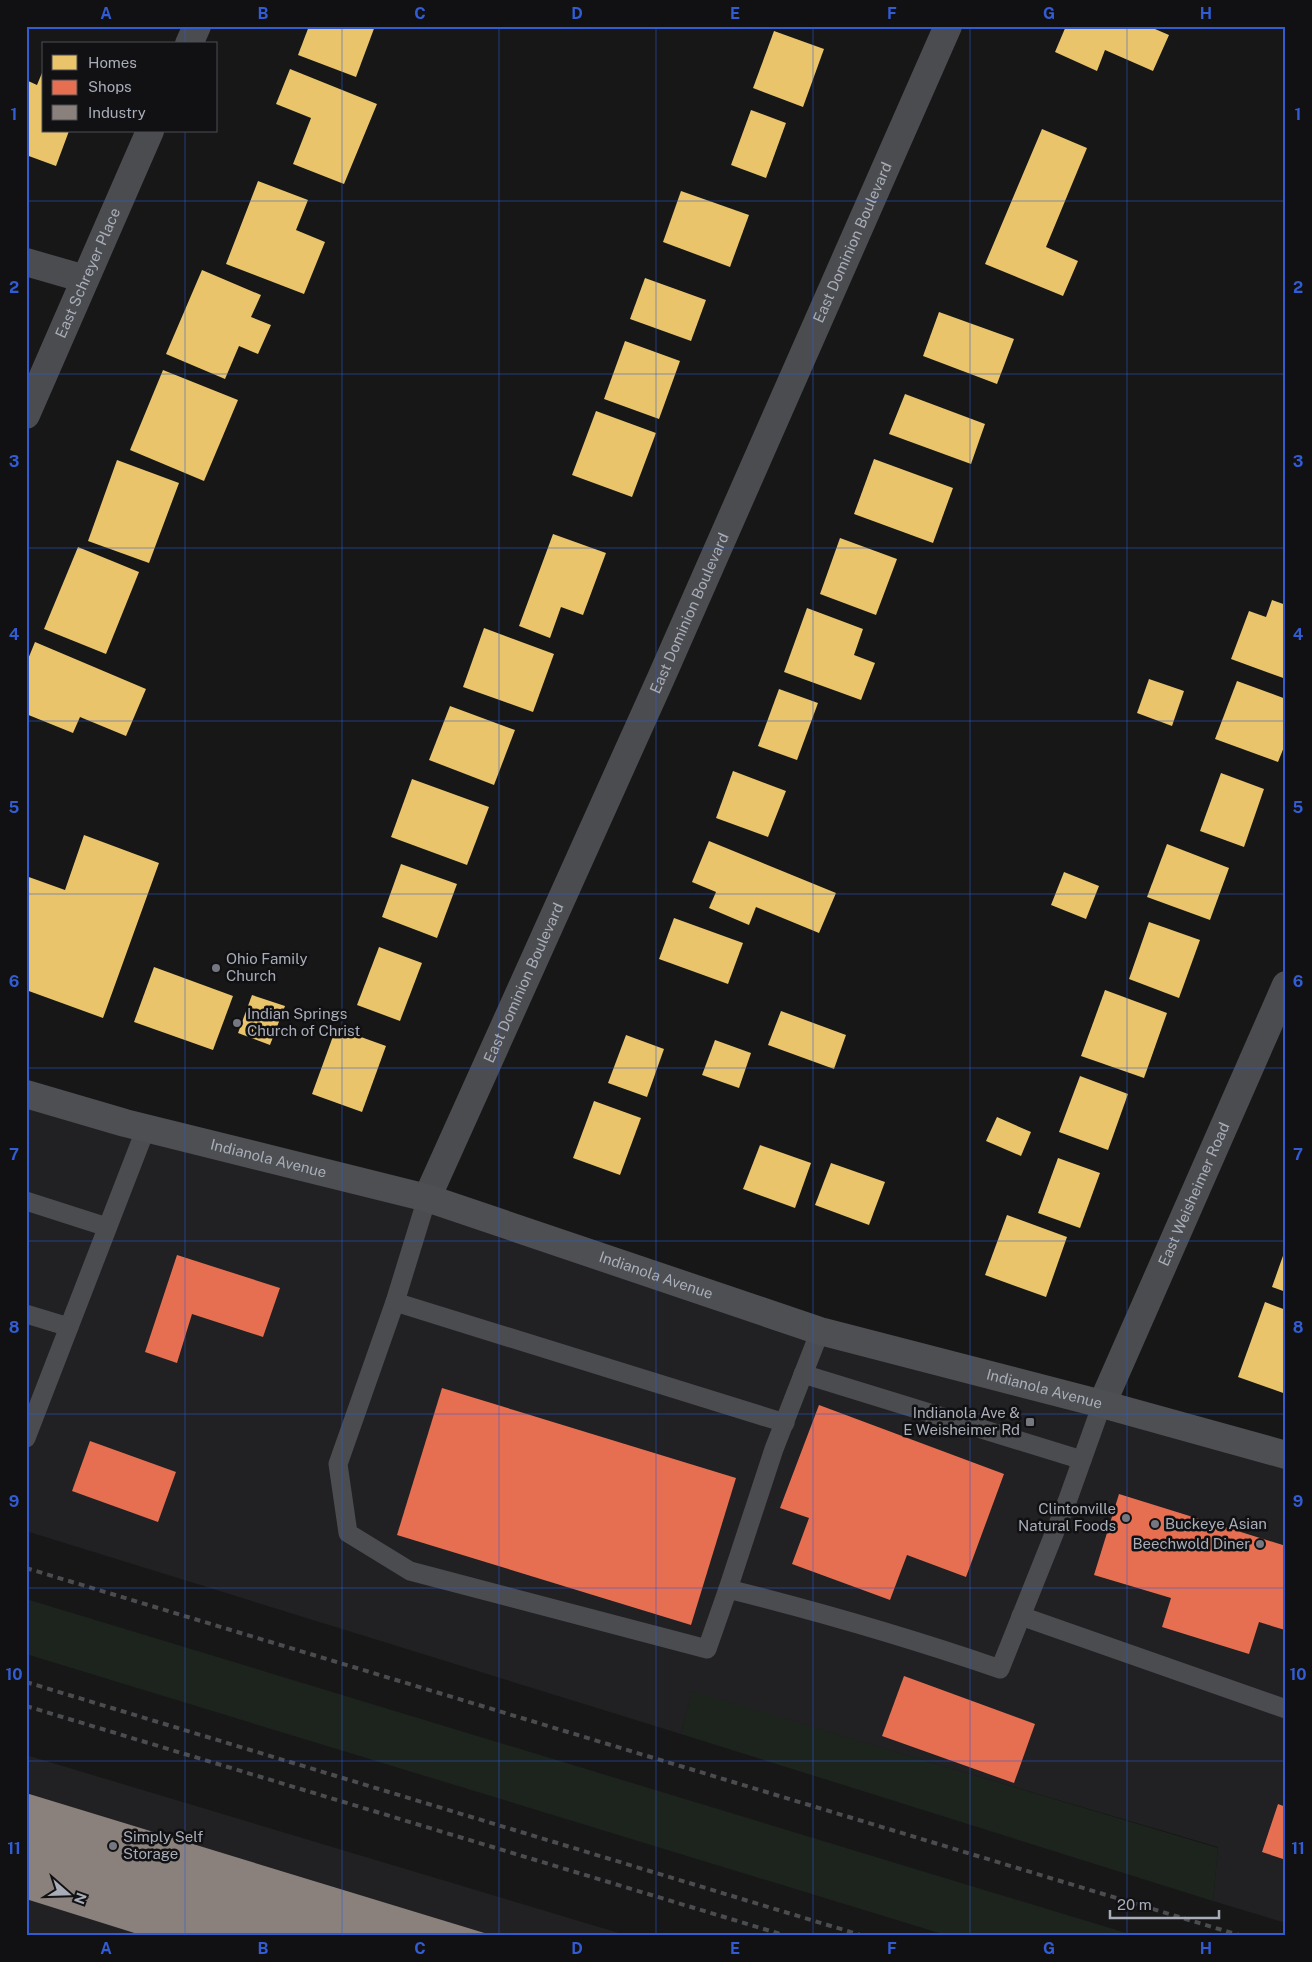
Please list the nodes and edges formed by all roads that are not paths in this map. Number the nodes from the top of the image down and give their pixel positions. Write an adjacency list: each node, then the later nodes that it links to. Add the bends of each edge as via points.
1 (197, 26): 3 (street)
2 (948, 26): 11 (street, East Dominion Boulevard, via 661,678)
3 (190, 42)
4 (150, 132): 6 (street, East Schreyer Place)
5 (26, 262): 6 (street)
6 (85, 279): 7 (street, East Schreyer Place)
7 (26, 415)
8 (1286, 985): 19 (street, East Weisheimer Road)
9 (26, 1094): 10 (main road, Indianola Avenue)
10 (146, 1128): 11 (main road, Indianola Avenue); 13 (lane)
11 (427, 1198): 14 (lane); 17 (main road, Indianola Avenue)
12 (26, 1201): 13 (lane)
13 (107, 1227): 16 (lane)
14 (394, 1302): 20 (lane); 24 (lane, via 338,1464 348,1533 410,1571 708,1649)
15 (26, 1314): 16 (lane)
16 (69, 1327): 21 (lane)
17 (820, 1331): 18 (lane); 19 (main road, Indianola Avenue)
18 (803, 1374): 20 (lane); 23 (lane)
19 (1102, 1404): 22 (main road, Indianola Avenue); 23 (lane)
20 (785, 1423): 24 (lane)
21 (26, 1438)
22 (1286, 1455)
23 (1082, 1460): 25 (lane)
24 (728, 1589): 25 (lane, via 845,1619 1000,1669)
25 (1021, 1616): 26 (lane)
26 (1286, 1709)

